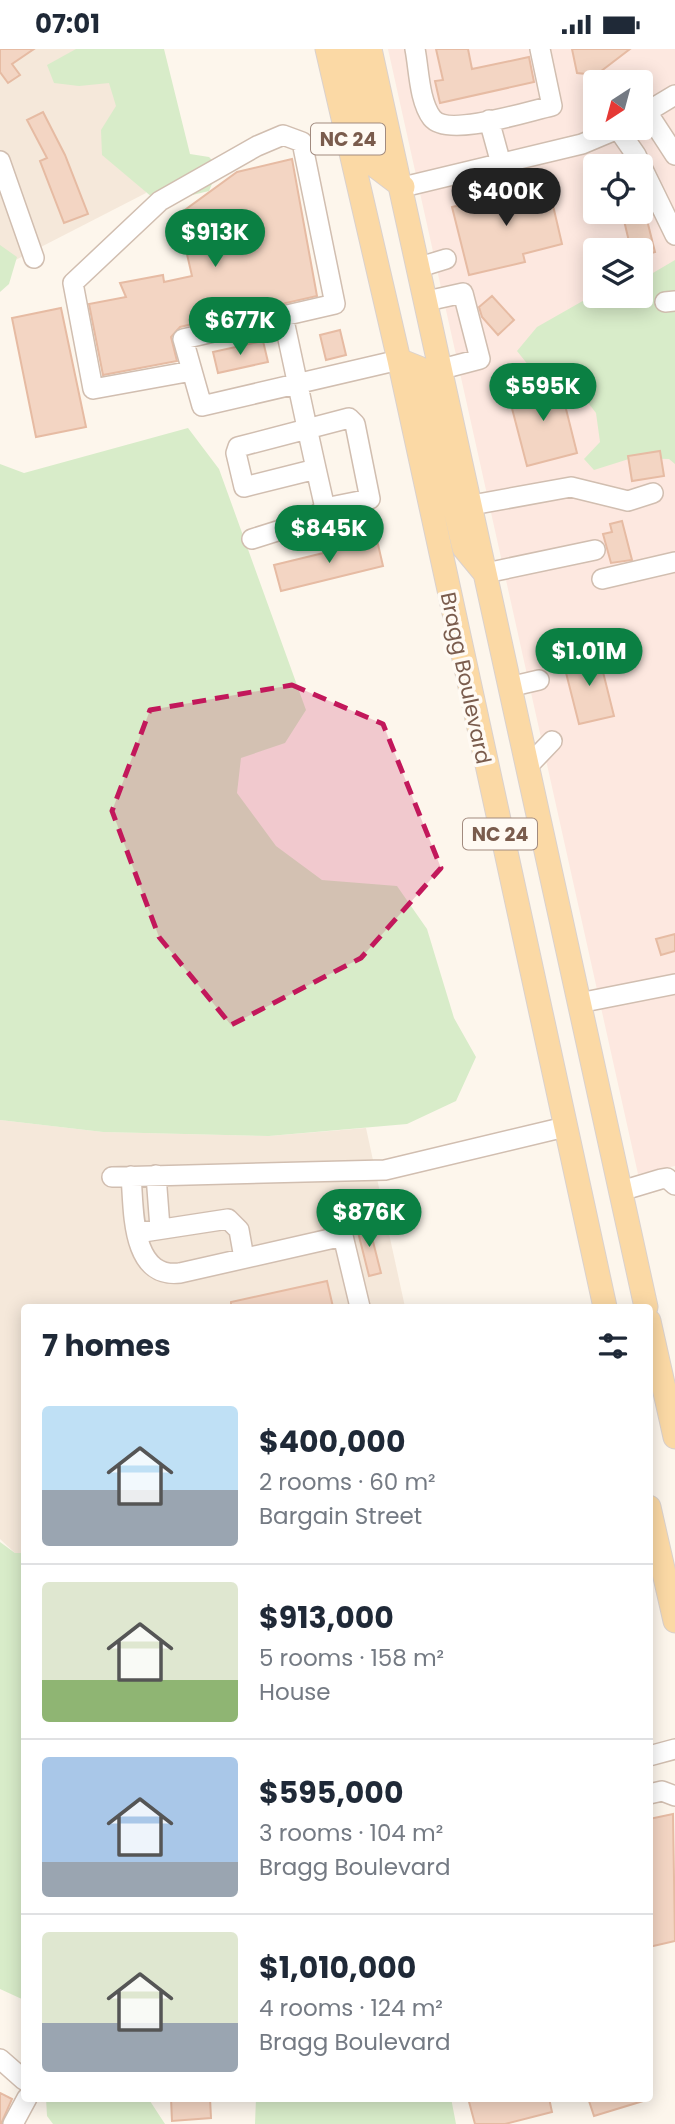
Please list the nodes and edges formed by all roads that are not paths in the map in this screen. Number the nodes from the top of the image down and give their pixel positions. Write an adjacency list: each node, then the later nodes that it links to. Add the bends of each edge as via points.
1 (327, 49): 22 (main road, Bragg Boulevard / NC 24)
2 (347, 49): 15 (main road, via 374,165)
3 (370, 49): 15 (main road, Bragg Boulevard / NC 24)
4 (415, 49): 8 (street, via 432,118 451,127)
5 (540, 49): 8 (street, via 552,106)
6 (675, 95): 7 (street)
7 (653, 108)
8 (489, 120): 14 (street)
9 (653, 126): 12 (street)
10 (595, 140): 14 (street)
11 (627, 140): 16 (street)
12 (675, 155)
13 (0, 161): 17 (street)
14 (504, 173): 15 (street)
15 (403, 187): 19 (main road, Bragg Boulevard / NC 24)
16 (675, 235)
17 (34, 258)
18 (446, 259): 19 (street)
19 (420, 267): 20 (main road, Bragg Boulevard / NC 24)
20 (427, 301): 23 (main road, Bragg Boulevard / NC 24); 23 (street, via 463,293 480,359)
21 (283, 316): 24 (street, via 183,339); 24 (street, via 335,304 302,142 283,135 160,201 73,282 93,389); 25 (street)
22 (398, 361): 25 (street); 34 (main road, via 419,368 426,384 464,548); 42 (main road, Bragg Boulevard / NC 24)
23 (442, 369): 29 (main road, Bragg Boulevard / NC 24)
24 (192, 371): 25 (street, via 202,406)
25 (296, 386): 26 (street)
26 (305, 429): 27 (street); 27 (street, via 239,447 236,453 244,487); 30 (street, via 349,418 355,424 370,499)
27 (316, 469): 30 (street)
28 (653, 493): 29 (street, via 628,501 571,487)
29 (471, 505): 34 (main road, Bragg Boulevard / NC 24)
30 (325, 508): 31 (street, via 309,521)
31 (251, 539)
32 (595, 550): 34 (street)
33 (675, 562): 35 (street)
34 (486, 573): 37 (main road, Bragg Boulevard / NC 24)
35 (602, 579)
36 (539, 680): 37 (street)
37 (509, 687): 39 (main road, Bragg Boulevard / NC 24)
38 (552, 741): 39 (street)
39 (527, 767): 41 (main road, Bragg Boulevard / NC 24)
40 (675, 984): 41 (street)
41 (579, 1003): 45 (main road, Bragg Boulevard / NC 24)
42 (565, 1127): 43 (street, via 385,1170); 50 (main road, Bragg Boulevard / NC 24)
43 (156, 1175): 46 (street); 47 (street, via 121,1176)
44 (672, 1177): 45 (street)
45 (621, 1191): 51 (main road, Bragg Boulevard / NC 24)
46 (160, 1228): 47 (street); 48 (street, via 228,1219 239,1230)
47 (137, 1233): 48 (street, via 148,1261 171,1274)
48 (244, 1258): 49 (street, via 344,1236)
49 (359, 1304)
50 (604, 1304)
51 (645, 1304)
52 (653, 1339): 53 (main road)
53 (675, 1437)
54 (653, 1530): 55 (main road)
55 (675, 1621)
56 (675, 1749): 57 (street)
57 (653, 1755)
58 (653, 1793): 59 (street)
59 (675, 1796)
60 (0, 2059): 61 (street)
61 (21, 2077)
62 (25, 2102): 63 (street)
63 (13, 2124)

